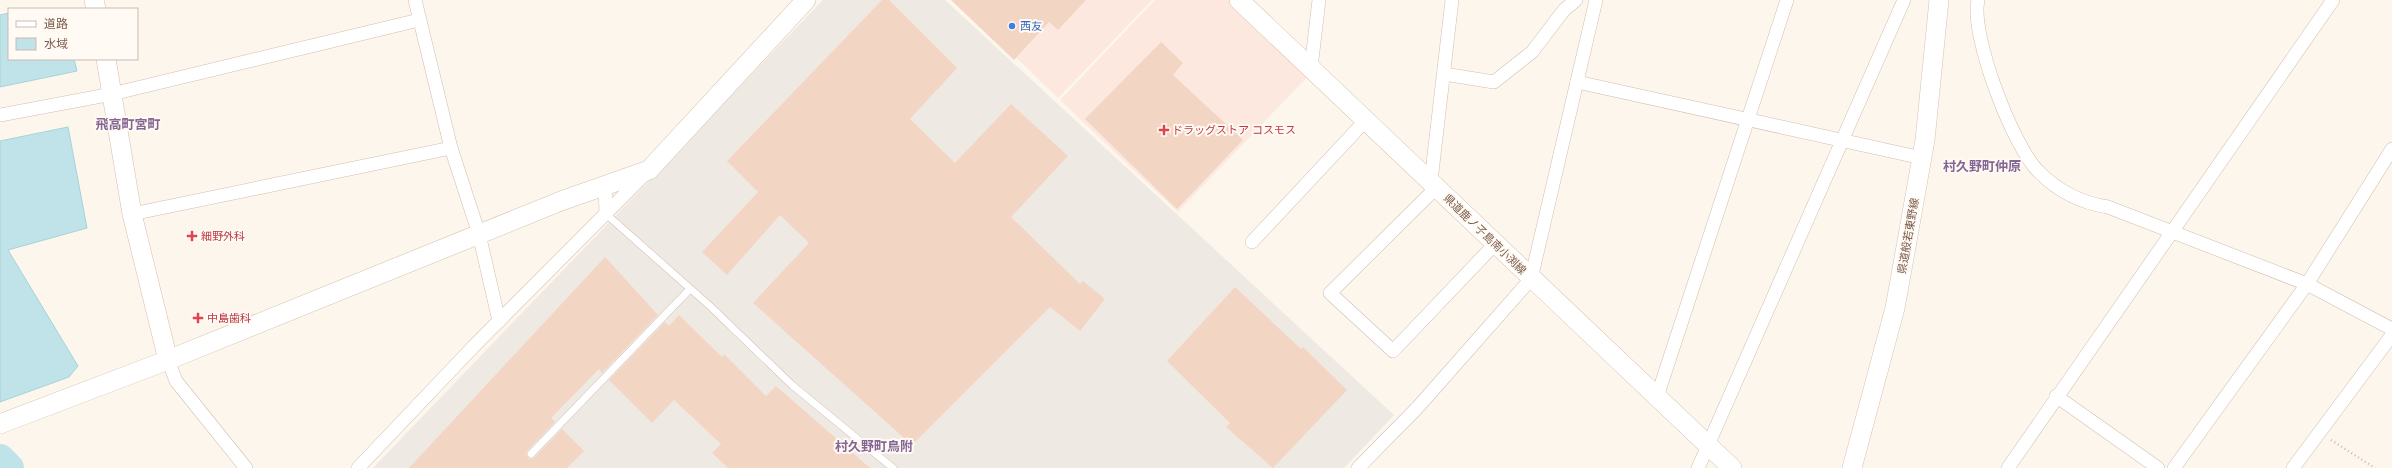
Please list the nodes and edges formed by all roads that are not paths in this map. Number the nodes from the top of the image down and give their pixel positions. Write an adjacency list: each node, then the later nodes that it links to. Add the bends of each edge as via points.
1 (415, 0): 13 (street)
2 (806, 0): 26 (street)
3 (1239, 0): 15 (street, 県道鹿ノ子島南小渕線)
4 (1319, 0): 15 (street)
5 (1452, 0): 16 (street)
6 (1576, 0): 16 (street, via 1564,10 1532,52 1494,82)
7 (1596, 0): 17 (street)
8 (1787, 0): 21 (street)
9 (1904, 0): 22 (street)
10 (1939, 0): 25 (street, 県道般若東野線)
11 (1978, 0): 31 (street, via 1976,6 1981,39 2000,104 2024,151 2038,171 2058,188 2085,203 2108,207)
12 (2333, 0): 31 (street)
13 (419, 20): 18 (street); 23 (street)
14 (106, 60): 18 (street)
15 (1310, 68): 20 (street, 県道鹿ノ子島南小渕線)
16 (1444, 74): 27 (street)
17 (1577, 82): 21 (street); 35 (street)
18 (112, 94): 19 (street); 29 (street)
19 (0, 115)
20 (1366, 120): 27 (street, 県道鹿ノ子島南小渕線); 33 (street)
21 (1748, 120): 22 (street); 43 (street)
22 (1840, 140): 25 (street); 45 (street)
23 (451, 148): 29 (street); 32 (street)
24 (2392, 149): 36 (street)
25 (1922, 158): 53 (street, 県道般若東野線, via 1894,308)
26 (649, 170): 28 (street); 30 (street)
27 (1434, 184): 34 (street, 県道鹿ノ子島南小渕線); 34 (street, via 1330,293 1393,351)
28 (605, 185): 30 (street); 32 (street)
29 (132, 214): 41 (street)
30 (606, 214): 37 (lane); 38 (street)
31 (2172, 232): 36 (street); 42 (street)
32 (479, 234): 38 (street); 41 (street)
33 (1252, 242)
34 (1495, 244): 35 (street, 県道鹿ノ子島南小渕線)
35 (1531, 279): 43 (street, 県道鹿ノ子島南小渕線); 50 (street, via 1418,408)
36 (2307, 284): 39 (street); 56 (street)
37 (690, 289): 46 (lane); 49 (lane, via 792,385)
38 (499, 321): 48 (street)
39 (2392, 329)
40 (2392, 335): 57 (street)
41 (168, 360): 44 (street); 47 (street, via 176,381)
42 (2056, 396): 54 (street); 55 (street)
43 (1657, 397): 45 (street, 県道鹿ノ子島南小渕線)
44 (1, 424)
45 (1709, 446): 51 (street); 52 (street, 県道鹿ノ子島南小渕線)
46 (531, 454)
47 (246, 468)
48 (358, 468)
49 (893, 468)
50 (1358, 468)
51 (1698, 468)
52 (1732, 468)
53 (1852, 468)
54 (2008, 468)
55 (2158, 468)
56 (2174, 468)
57 (2293, 468)

